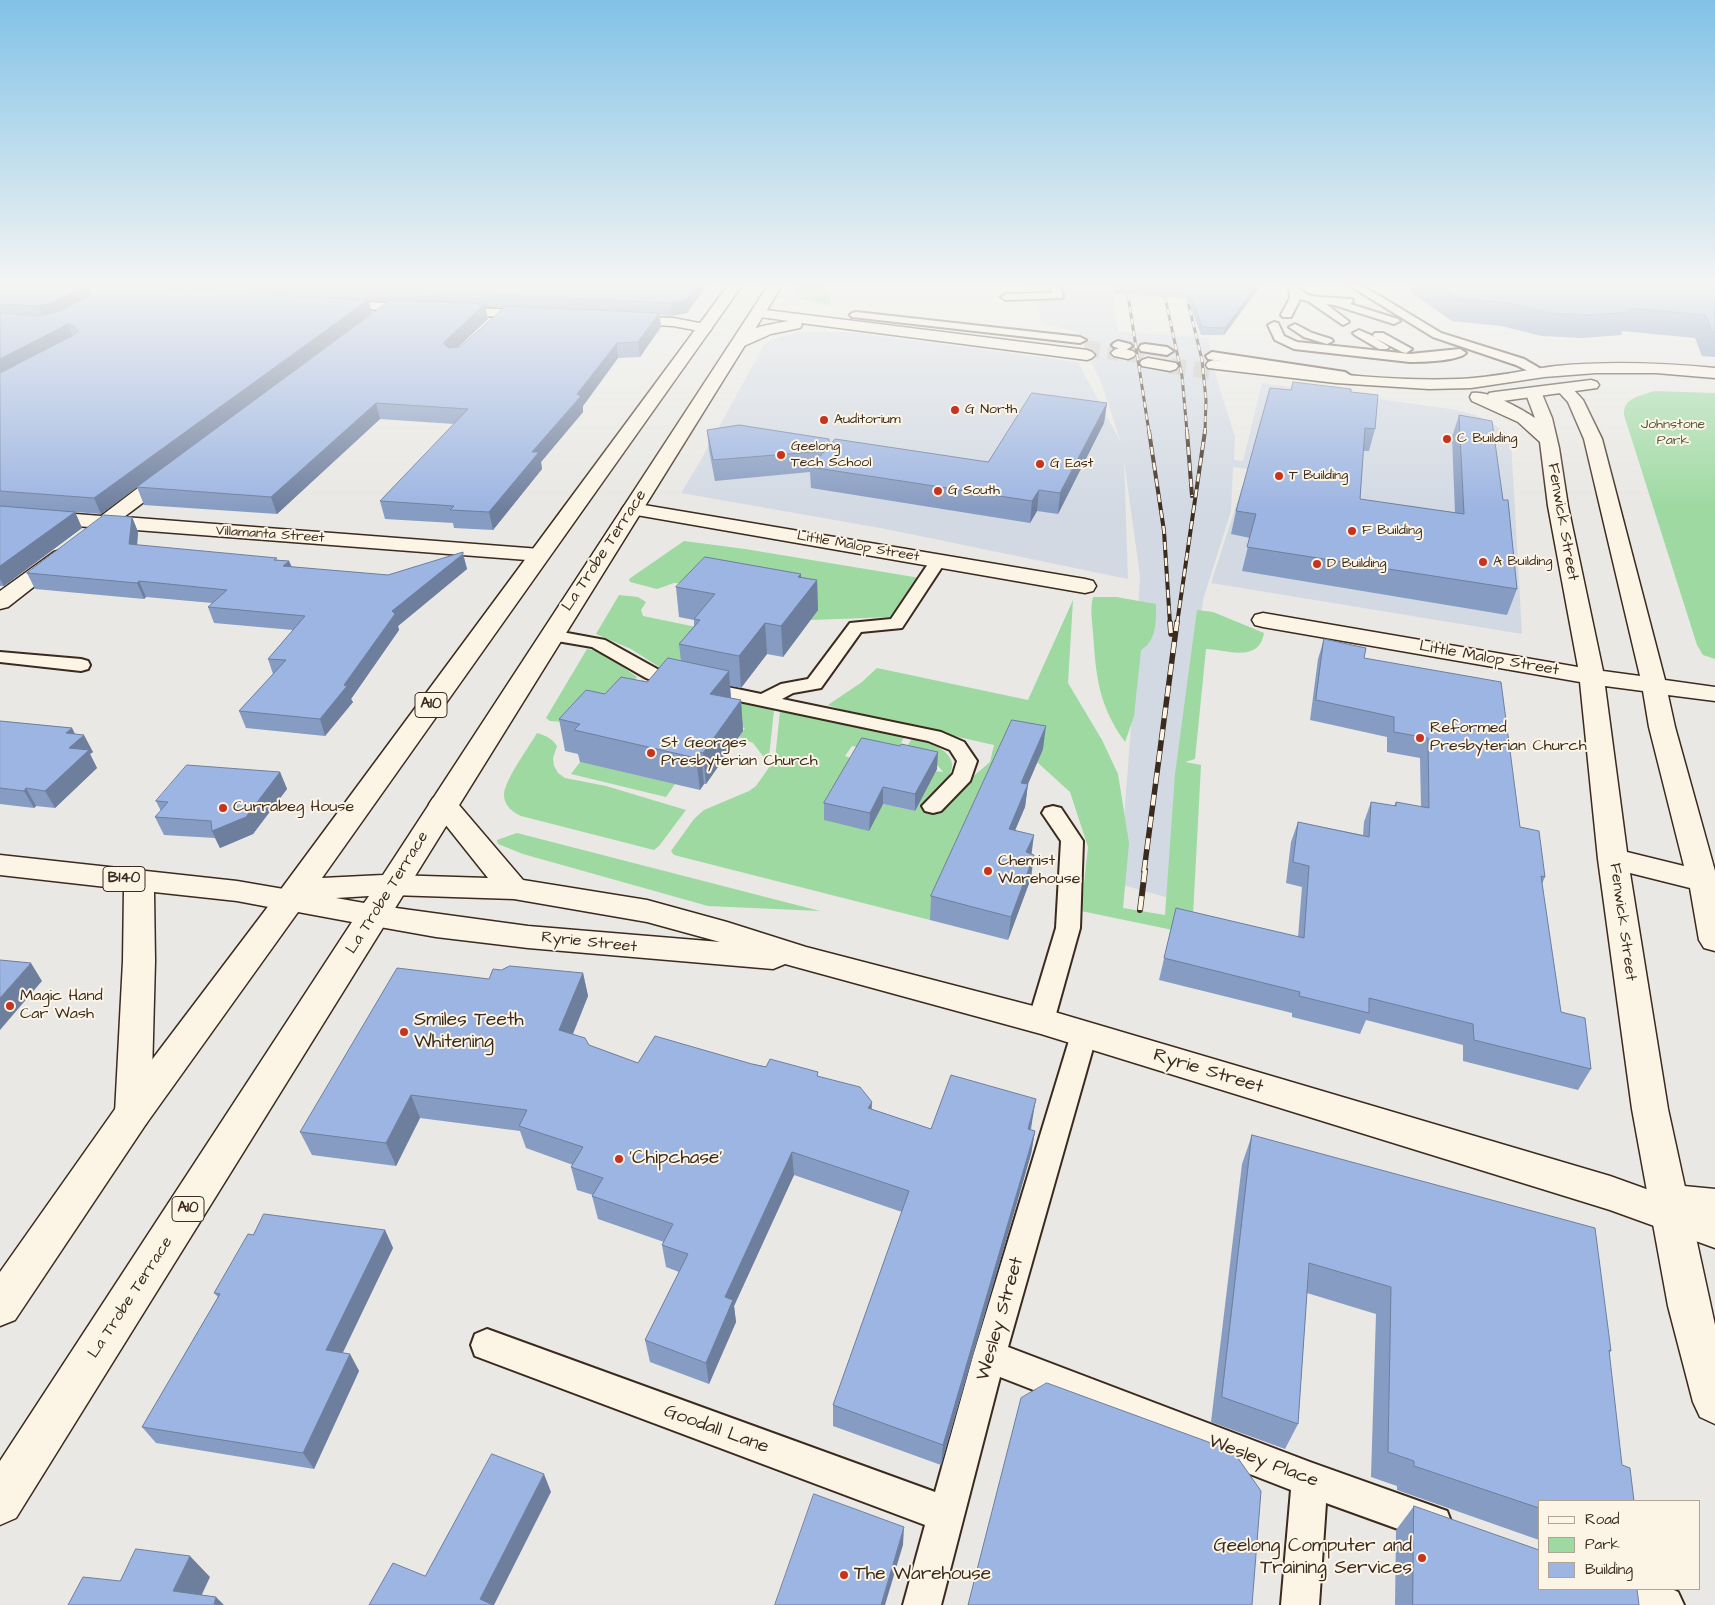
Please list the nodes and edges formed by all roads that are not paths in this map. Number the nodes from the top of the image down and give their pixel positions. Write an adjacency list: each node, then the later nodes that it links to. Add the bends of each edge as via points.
1 (683, 359): 22 (main road, A10)
2 (729, 359): 19 (main road, La Trobe Terrace / A10)
3 (1477, 359): 8 (lane)
4 (1510, 359): 6 (lane)
5 (1214, 364): 9 (lane); 10 (main road)
6 (1542, 372): 7 (main road, via 1636,366); 8 (main road); 14 (main road)
7 (1715, 373)
8 (1518, 377): 9 (main road, via 1450,384); 15 (main road, Fenwick Street)
9 (1368, 380): 10 (main road, via 1214,365)
10 (1319, 382): 16 (main road, via 1409,394)
11 (1626, 383): 12 (main road)
12 (1715, 383)
13 (1609, 384): 14 (main road)
14 (1564, 388): 15 (main road); 31 (main road, via 1575,400 1593,439)
15 (1534, 394): 16 (main road); 17 (main road, Fenwick Street)
16 (1478, 397): 17 (main road, via 1520,415 1539,429)
17 (1547, 440): 30 (main road, Fenwick Street)
18 (184, 463): 21 (main road)
19 (632, 509): 23 (main road, Little Malop Street); 27 (main road, La Trobe Terrace / A10)
20 (0, 514): 21 (main road, Villamanta Street)
21 (105, 522): 22 (main road, Villamanta Street); 25 (main road)
22 (540, 555): 42 (main road, A10)
23 (938, 561): 24 (main road, Little Malop Street); 33 (lane, via 896,624 856,627 814,684 788,688)
24 (1085, 586)
25 (0, 602)
26 (1263, 620): 30 (main road, Little Malop Street)
27 (551, 635): 33 (lane, via 603,645 670,682); 34 (main road, La Trobe Terrace / A10)
28 (0, 657): 29 (lane)
29 (81, 665)
30 (1592, 677): 31 (main road, Little Malop Street); 37 (main road, Fenwick Street)
31 (1654, 685): 32 (main road, Little Malop Street); 40 (main road, via 1662,728)
32 (1715, 694)
33 (764, 700): 35 (lane, via 934,736 957,746 967,761 962,776)
34 (443, 804): 41 (main road); 43 (main road, La Trobe Terrace / A10)
35 (933, 806)
36 (1052, 813): 46 (lane, via 1072,841 1068,928)
37 (1613, 859): 40 (main road); 50 (main road, Fenwick Street)
38 (0, 865): 39 (main road, B140)
39 (139, 881): 42 (main road, B140); 48 (main road)
40 (1709, 882): 44 (main road)
41 (514, 889): 43 (main road, Ryrie Street); 45 (main road, Ryrie Street, via 647,911 727,932)
42 (294, 895): 43 (main road, B140); 48 (main road, A10)
43 (383, 900): 45 (main road, Ryrie Street, via 431,926 728,956); 57 (main road, La Trobe Terrace / A10)
44 (1715, 940)
45 (804, 958): 46 (main road, Ryrie Street)
46 (1041, 1020): 47 (main road, Ryrie Street)
47 (1084, 1034): 50 (main road, Ryrie Street); 54 (lane, Wesley Street)
48 (133, 1113): 52 (main road, A10)
49 (1715, 1206): 50 (main road, Ryrie Street)
50 (1668, 1208): 51 (main road, Ryrie Street); 55 (main road, Fenwick Street, via 1689,1306)
51 (1715, 1230)
52 (0, 1306)
53 (487, 1346): 58 (lane, Goodall Lane)
54 (989, 1356): 56 (lane, Wesley Place); 58 (lane, Wesley Street)
55 (1715, 1402)
56 (1310, 1480): 59 (lane, Wesley Place); 62 (lane)
57 (0, 1502)
58 (945, 1514): 61 (lane, Wesley Street)
59 (1466, 1535)
60 (1622, 1590): 63 (lane)
61 (922, 1605)
62 (1300, 1605)
63 (1665, 1605)

